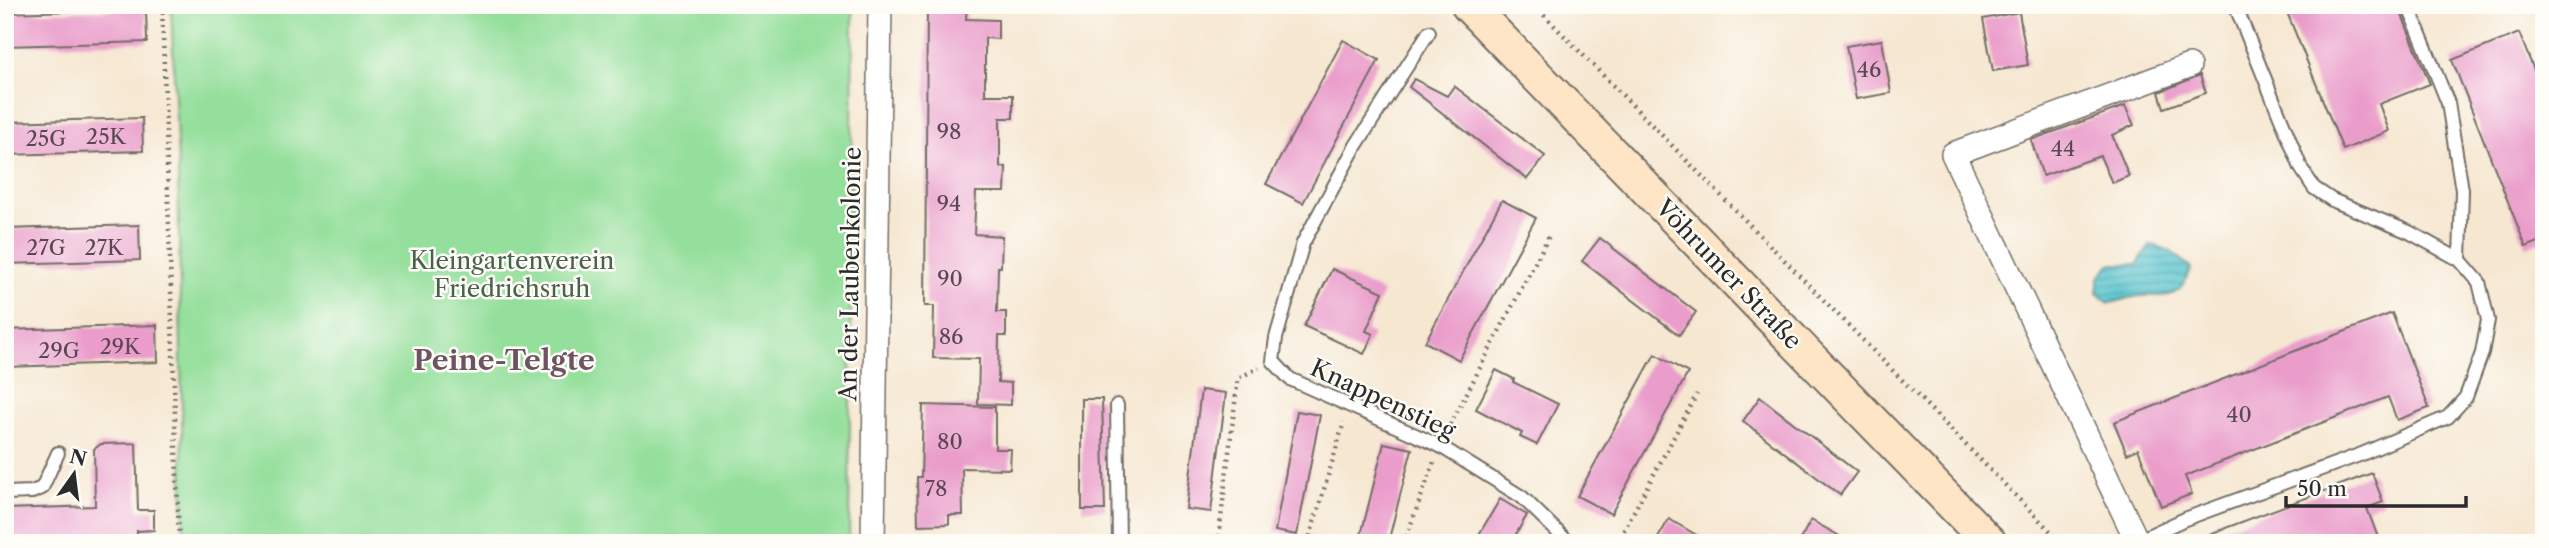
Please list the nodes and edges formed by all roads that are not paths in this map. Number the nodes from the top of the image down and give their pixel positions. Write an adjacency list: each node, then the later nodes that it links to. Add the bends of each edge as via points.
1 (880, 5): 12 (street, An der Laubenkolonie)
2 (1468, 5): 15 (main road, Vöhrumer Straße)
3 (2235, 5): 7 (lane, via 2301,168 2314,188 2332,201 2409,232)
4 (2408, 5): 7 (lane, via 2448,103 2462,190)
5 (1429, 32): 14 (lane, Knappenstieg, via 1355,147 1303,243 1273,361 1290,379 1440,446 1522,497)
6 (2189, 66): 11 (street, via 1953,155)
7 (2460, 260): 11 (lane, via 2479,282 2488,320 2466,397 2448,417)
8 (1117, 405): 13 (lane)
9 (58, 453): 10 (lane, via 42,488)
10 (5, 494)
11 (2136, 542)
12 (873, 543)
13 (1119, 543)
14 (1569, 543)
15 (1990, 543)

